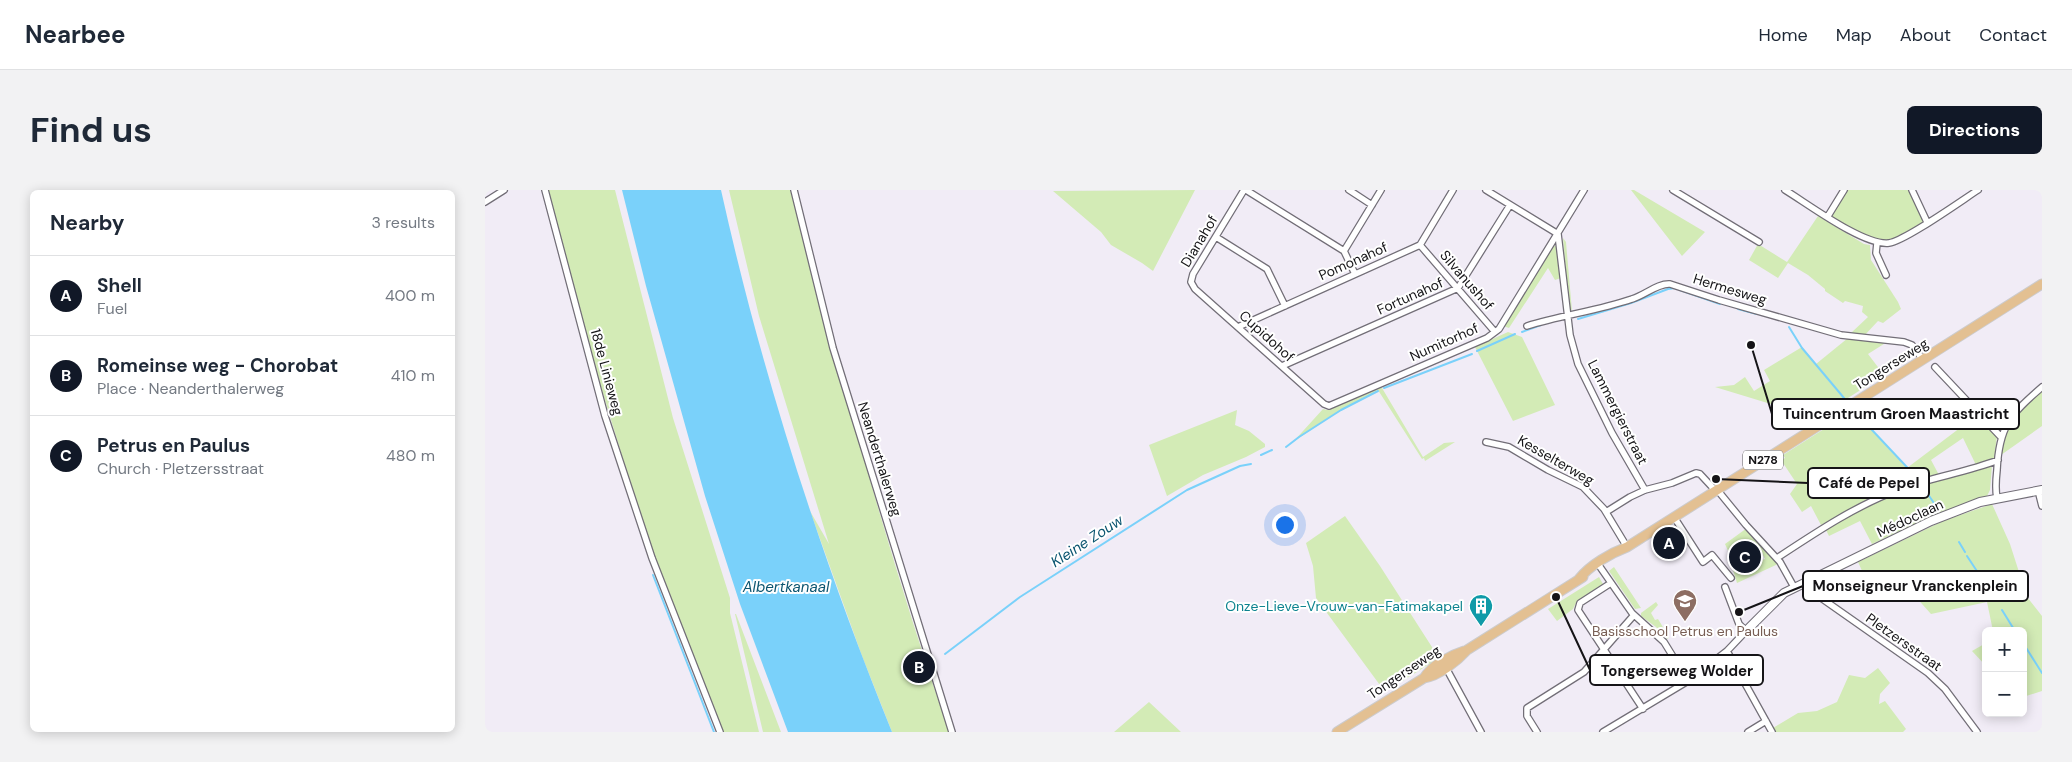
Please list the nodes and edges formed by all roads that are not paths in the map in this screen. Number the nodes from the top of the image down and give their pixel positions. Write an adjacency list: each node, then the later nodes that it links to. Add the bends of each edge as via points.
1 (504, 190): 15 (street)
2 (545, 190): 67 (street, 18de Linieweg, via 605,416 652,558)
3 (794, 190): 68 (street, Neanderthalerweg, via 833,348)
4 (1245, 190): 21 (street, Dianahof); 25 (street)
5 (1349, 190): 16 (street)
6 (1381, 190): 16 (street)
7 (1453, 190): 24 (street)
8 (1486, 190): 17 (street)
9 (1584, 190): 20 (street, Numitorhof)
10 (1673, 190): 22 (street)
11 (1785, 190): 18 (street)
12 (1844, 190): 18 (street)
13 (1912, 190): 19 (street)
14 (1978, 190): 19 (street)
15 (485, 202)
16 (1372, 205): 25 (street)
17 (1510, 205): 20 (street); 30 (street, Fortunahof)
18 (1828, 216): 23 (street)
19 (1927, 222): 23 (street, via 1897,241)
20 (1558, 234): 32 (street, Lammergierstraat); 35 (street, Numitorhof)
21 (1215, 237): 28 (street, Dianahof); 31 (street, via 1267,269)
22 (1759, 242)
23 (1877, 243): 27 (street, via 1876,253)
24 (1419, 245): 26 (street, Pomonahof); 30 (street, Silvanushof)
25 (1344, 251): 26 (street)
26 (1355, 274): 31 (street, Pomonahof)
27 (1885, 275)
28 (1191, 280): 34 (street, Cupidohof, via 1195,289)
29 (2042, 284): 36 (main road, Tongerseweg / N278)
30 (1458, 288): 35 (street, Silvanushof); 37 (street, Fortunahof)
31 (1285, 306): 34 (street, Pomonahof)
32 (1568, 316): 33 (street, Hermesweg); 36 (street, Hermesweg, via 1630,300 1662,283 1841,335 1908,344); 44 (street, Lammergierstraat, via 1573,346 1587,384)
33 (1527, 326)
34 (1239, 327): 37 (street, Cupidohof)
35 (1495, 332): 40 (street, Numitorhof)
36 (1923, 360): 45 (main road, Tongerseweg / N278)
37 (1282, 366): 40 (street, Cupidohof)
38 (1935, 367): 41 (street)
39 (2042, 387): 41 (street, via 2013,414)
40 (1330, 406)
41 (2001, 437): 43 (street)
42 (1486, 442): 49 (street, Kesselterweg, via 1509,447 1579,484)
43 (1997, 460): 47 (street); 52 (street, via 1887,494 1825,527)
44 (1645, 490): 45 (street, via 1699,473); 49 (street)
45 (1716, 490): 50 (main road, Tongerseweg / N278); 52 (street)
46 (2040, 490): 47 (street, Médoclaan); 48 (street)
47 (1997, 498): 55 (street, Médoclaan, via 1945,515)
48 (2042, 506)
49 (1606, 512): 51 (street, Kesselterweg)
50 (1674, 517): 51 (main road, Tongerseweg / N278); 54 (street, via 1703,562 1712,555)
51 (1627, 547): 53 (main road, Tongerseweg / N278, via 1622,554)
52 (1777, 558): 58 (street)
53 (1599, 566): 56 (street); 63 (main road, Tongerseweg / N278, via 1588,576)
54 (1731, 578)
55 (1808, 581): 58 (street, Médoclaan); 75 (street, Pletzersstraat, via 1814,593 1937,680)
56 (1611, 583): 59 (street); 61 (street, via 1578,606)
57 (1725, 587): 60 (street, via 1739,624)
58 (1794, 587): 60 (street, Médoclaan, via 1778,597)
59 (1634, 615): 61 (street); 64 (street, via 1664,642)
60 (1746, 631): 62 (street)
61 (1604, 650): 65 (street); 71 (street, via 1581,674 1527,708 1526,713)
62 (1727, 651): 64 (street); 66 (street)
63 (1444, 665): 69 (main road, Tongerseweg / N278); 70 (street)
64 (1688, 681): 65 (street)
65 (1643, 709): 72 (street)
66 (1766, 721): 73 (street); 74 (street)
67 (720, 732)
68 (952, 732)
69 (1337, 732)
70 (1481, 732)
71 (1537, 732)
72 (1603, 732)
73 (1748, 732)
74 (1772, 732)
75 (1977, 732)

